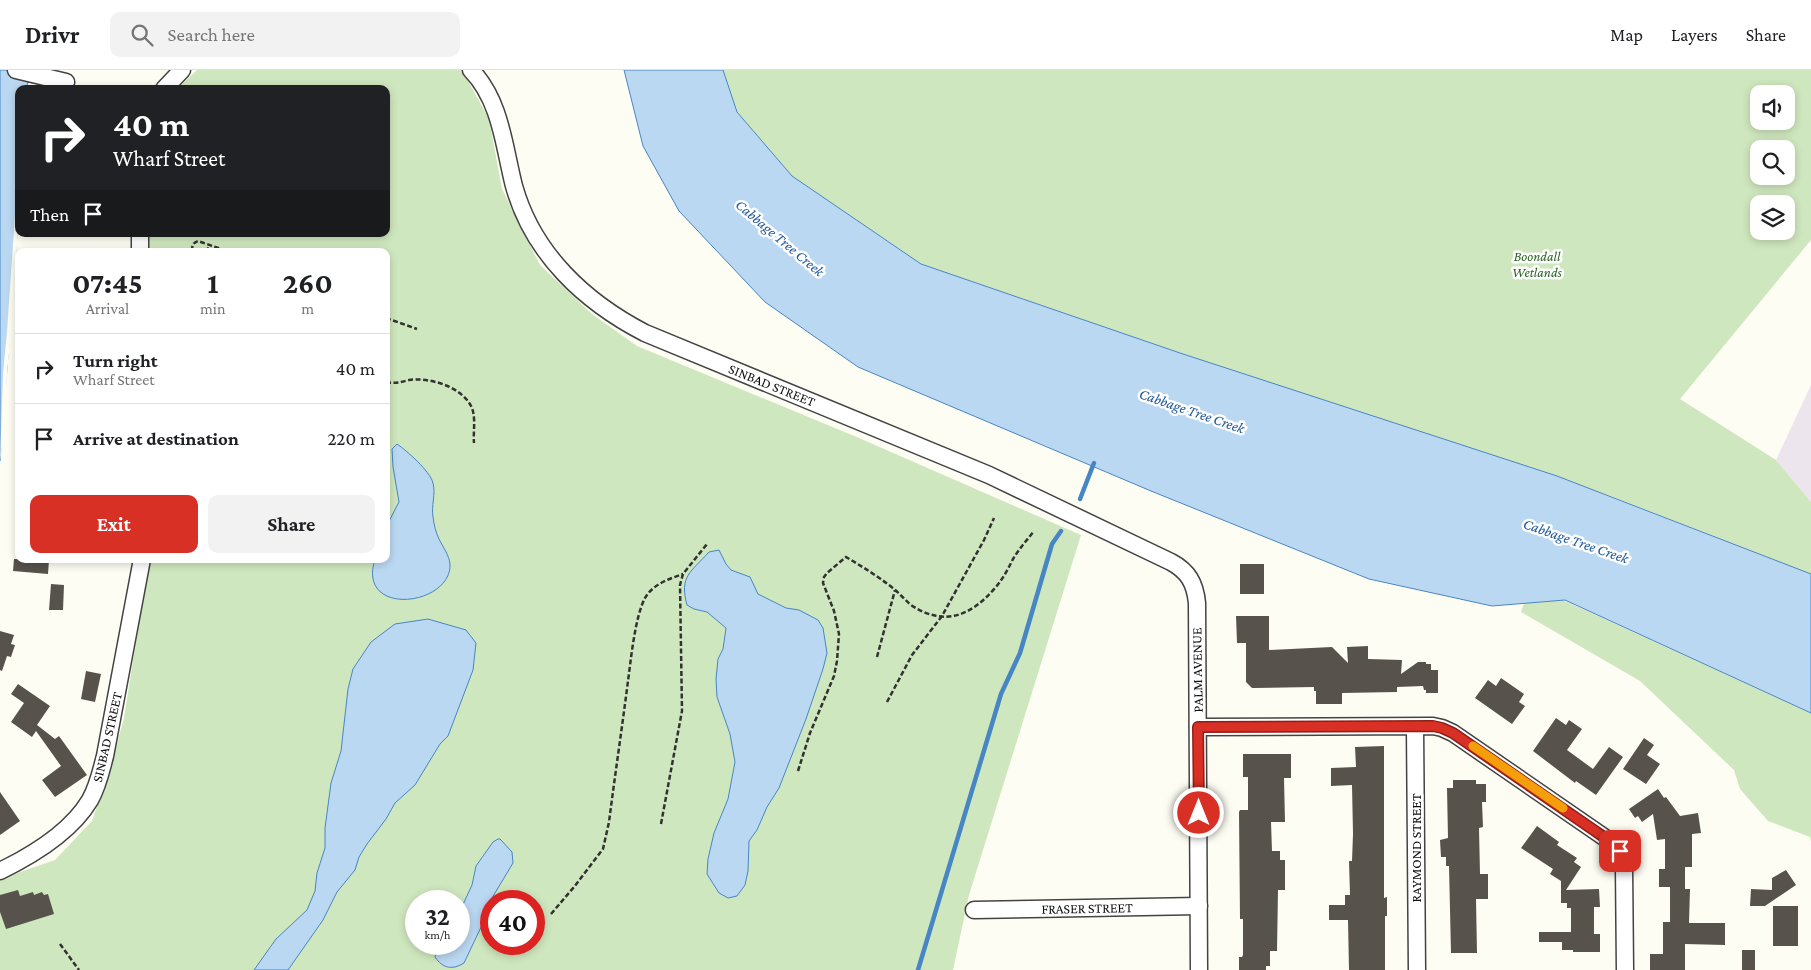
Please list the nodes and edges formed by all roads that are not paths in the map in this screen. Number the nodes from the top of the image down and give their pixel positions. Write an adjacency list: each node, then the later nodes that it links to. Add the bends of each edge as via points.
1 (16, 70): 4 (street)
2 (182, 70): 5 (street)
3 (471, 70): 7 (street, SINBAD STREET, via 492,103 519,200 537,237 570,280 611,313 646,333 989,475 1170,562)
4 (66, 82)
5 (168, 85)
6 (141, 563): 10 (street, SINBAD STREET, via 108,740 90,800 68,827)
7 (1192, 581): 8 (street, PALM AVENUE, via 1197,603)
8 (1198, 727): 9 (street); 11 (street, PALM AVENUE)
9 (1416, 727): 14 (street, RAYMOND STREET); 15 (street, via 1433,726 1453,733 1614,844 1620,851 1624,867)
10 (0, 871)
11 (1199, 906): 12 (street, FRASER STREET); 13 (street, PALM AVENUE)
12 (974, 910)
13 (1199, 970)
14 (1418, 970)
15 (1626, 970)

